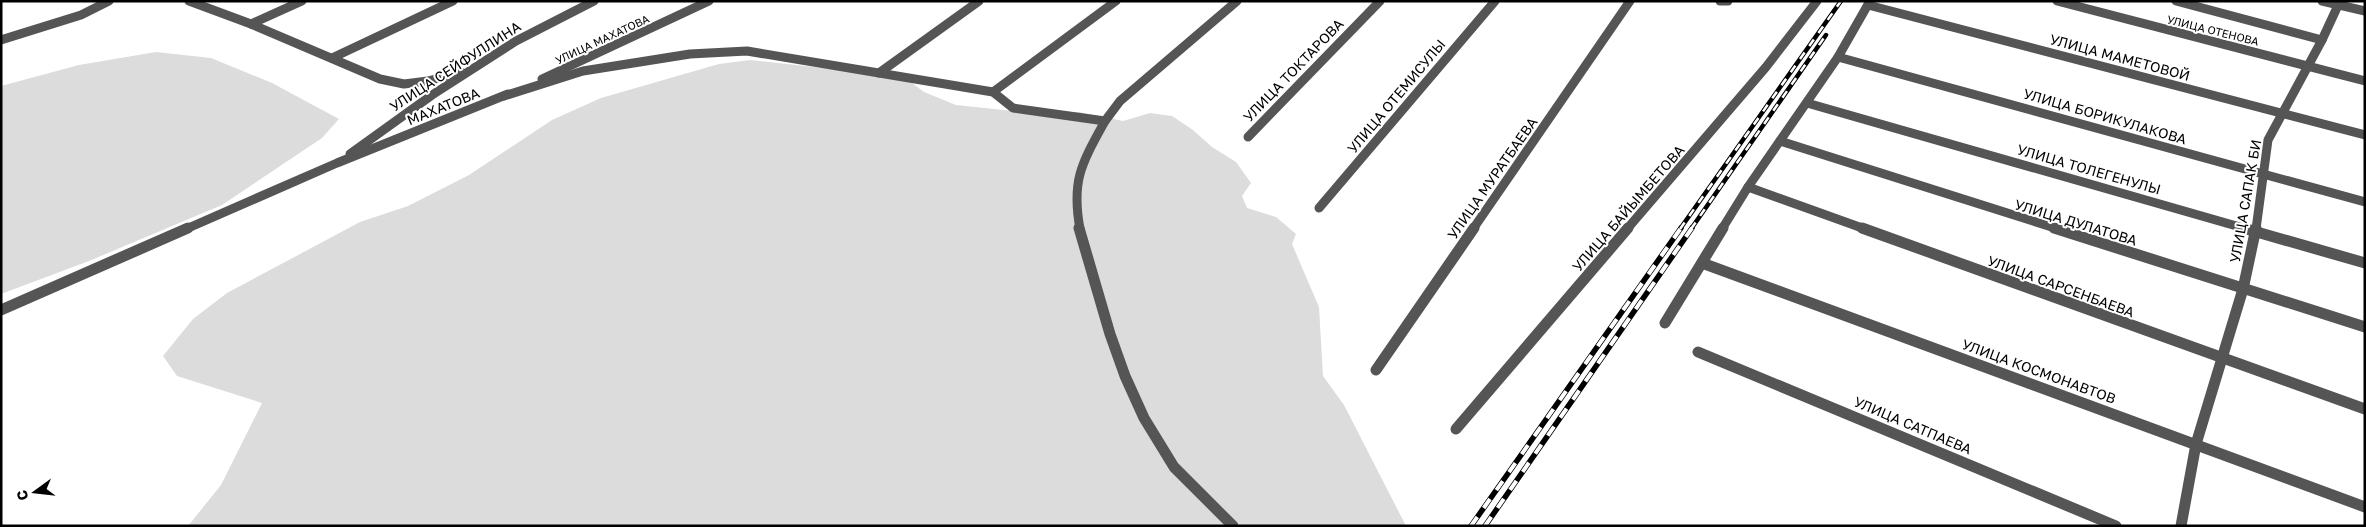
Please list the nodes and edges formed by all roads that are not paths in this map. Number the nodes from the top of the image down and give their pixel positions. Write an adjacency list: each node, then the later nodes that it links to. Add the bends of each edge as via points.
1 (109, 1): 22 (street, via 80,15)
2 (189, 1): 21 (street)
3 (302, 1): 21 (street)
4 (453, 1): 25 (street)
5 (594, 1): 27 (street, УЛИЦА СЕЙФУЛЛИНА, via 516,41)
6 (709, 1): 31 (street, УЛИЦА МАХАТОВА)
7 (979, 1): 28 (street)
8 (1116, 1): 30 (street)
9 (1238, 1): 34 (street, via 1120,101)
10 (1380, 1): 36 (street, УЛИЦА ТОКТАРОВА)
11 (1495, 1): 42 (street, УЛИЦА ОТЕМИСУЛЫ)
12 (1630, 1): 52 (street, УЛИЦА МУРАТБАЕВА)
13 (1817, 1): 54 (street, УЛИЦА БАЙЫМБЕТОВА, via 1766,67)
14 (2057, 1): 18 (street, УЛИЦА ОТЕНОВА)
15 (2176, 1): 23 (street)
16 (2322, 1): 19 (street)
17 (1869, 3): 24 (street); 33 (street, УЛИЦА МАМЕТОВОЙ)
18 (2070, 3): 26 (street, УЛИЦА ОТЕНОВА)
19 (2339, 3): 20 (street); 23 (street, УЛИЦА САПАК БИ)
20 (2365, 11)
21 (251, 24): 25 (street)
22 (1, 40)
23 (2322, 40): 26 (street, УЛИЦА САПАК БИ)
24 (1838, 57): 32 (street); 39 (street, УЛИЦА БОРИКУЛАКОВА)
25 (332, 58): 27 (street, via 380,79 404,84)
26 (2308, 66): 29 (street, УЛИЦА ОТЕНОВА); 33 (street, УЛИЦА САПАК БИ)
27 (472, 69): 38 (street, УЛИЦА СЕЙФУЛЛИНА)
28 (879, 73): 30 (street); 31 (street, via 747,51 690,54 583,71)
29 (2365, 81)
30 (993, 92): 34 (street, via 1013,108)
31 (504, 96): 38 (street, МАХАТОВА)
32 (1806, 102): 37 (street); 43 (street, УЛИЦА ТОЛЕГЕНУЛЫ)
33 (2281, 114): 35 (street, УЛИЦА МАМЕТОВОЙ); 39 (street, УЛИЦА САПАК БИ, via 2268,140)
34 (1105, 121): 57 (street, via 1080,170 1076,196 1079,231 1122,373 1168,458)
35 (2365, 135)
36 (1248, 137)
37 (1780, 141): 40 (street); 46 (street, УЛИЦА ДУЛАТОВА)
38 (337, 163): 47 (street)
39 (2262, 174): 41 (street, УЛИЦА БОРИКУЛАКОВА); 43 (street, УЛИЦА САПАК БИ)
40 (1748, 188): 45 (street); 51 (street, УЛИЦА САРСЕНБАЕВА)
41 (2365, 202)
42 (1319, 208)
43 (2256, 231): 44 (street, УЛИЦА ТОЛЕГЕНУЛЫ); 46 (street, УЛИЦА САПАК БИ)
44 (2365, 262)
45 (1702, 263): 48 (street); 55 (street, УЛИЦА КОСМОНАВТОВ)
46 (2242, 289): 49 (street, УЛИЦА ДУЛАТОВА); 51 (street, УЛИЦА САПАК БИ)
47 (1, 310)
48 (1665, 323)
49 (2365, 327)
50 (1698, 352): 58 (street, УЛИЦА САТПАЕВА)
51 (2222, 359): 53 (street, УЛИЦА САРСЕНБАЕВА); 55 (street, УЛИЦА САПАК БИ)
52 (1376, 370)
53 (2365, 409)
54 (1456, 429)
55 (2196, 444): 56 (street, УЛИЦА КОСМОНАВТОВ); 59 (street, УЛИЦА САПАК БИ)
56 (2365, 507)
57 (1233, 526)
58 (2116, 526)
59 (2181, 526)

